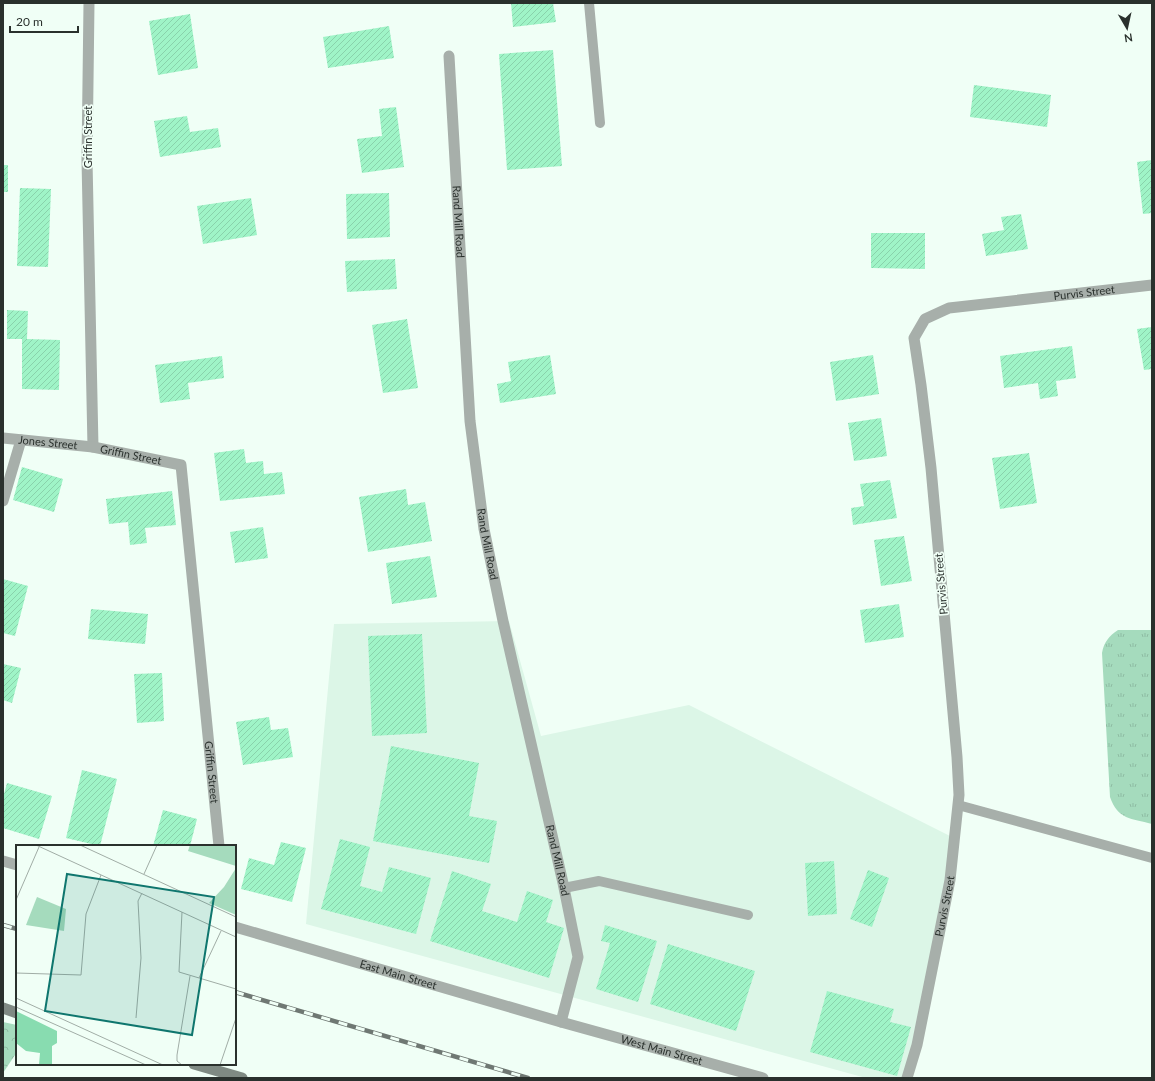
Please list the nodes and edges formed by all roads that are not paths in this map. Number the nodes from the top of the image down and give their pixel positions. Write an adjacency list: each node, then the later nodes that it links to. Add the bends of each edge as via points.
1 (88, 3): 8 (street, Griffin Street, via 87,160)
2 (589, 3): 4 (lane)
3 (449, 56): 15 (street, Rand Mill Road, via 470,421 484,529)
4 (600, 123)
5 (1152, 285): 10 (street, Purvis Street, via 949,308 925,319 914,338 931,468 957,757)
6 (3, 438): 7 (street, Jones Street)
7 (21, 440): 8 (street, Jones Street); 9 (street)
8 (93, 447): 11 (street, Griffin Street, via 181,465)
9 (3, 501)
10 (958, 805): 12 (lane); 24 (street, Purvis Street, via 942,927 917,1045)
11 (219, 845)
12 (1152, 858)
13 (3, 860): 14 (street)
14 (16, 864)
15 (564, 888): 16 (lane, via 599,881); 20 (street, Rand Mill Road, via 578,957)
16 (748, 915)
17 (236, 927): 20 (street, East Main Street)
18 (3, 1008): 19 (main road)
19 (16, 1012)
20 (561, 1022): 23 (street, West Main Street)
21 (197, 1065): 22 (main road)
22 (242, 1078)
23 (763, 1078)
24 (907, 1078)

